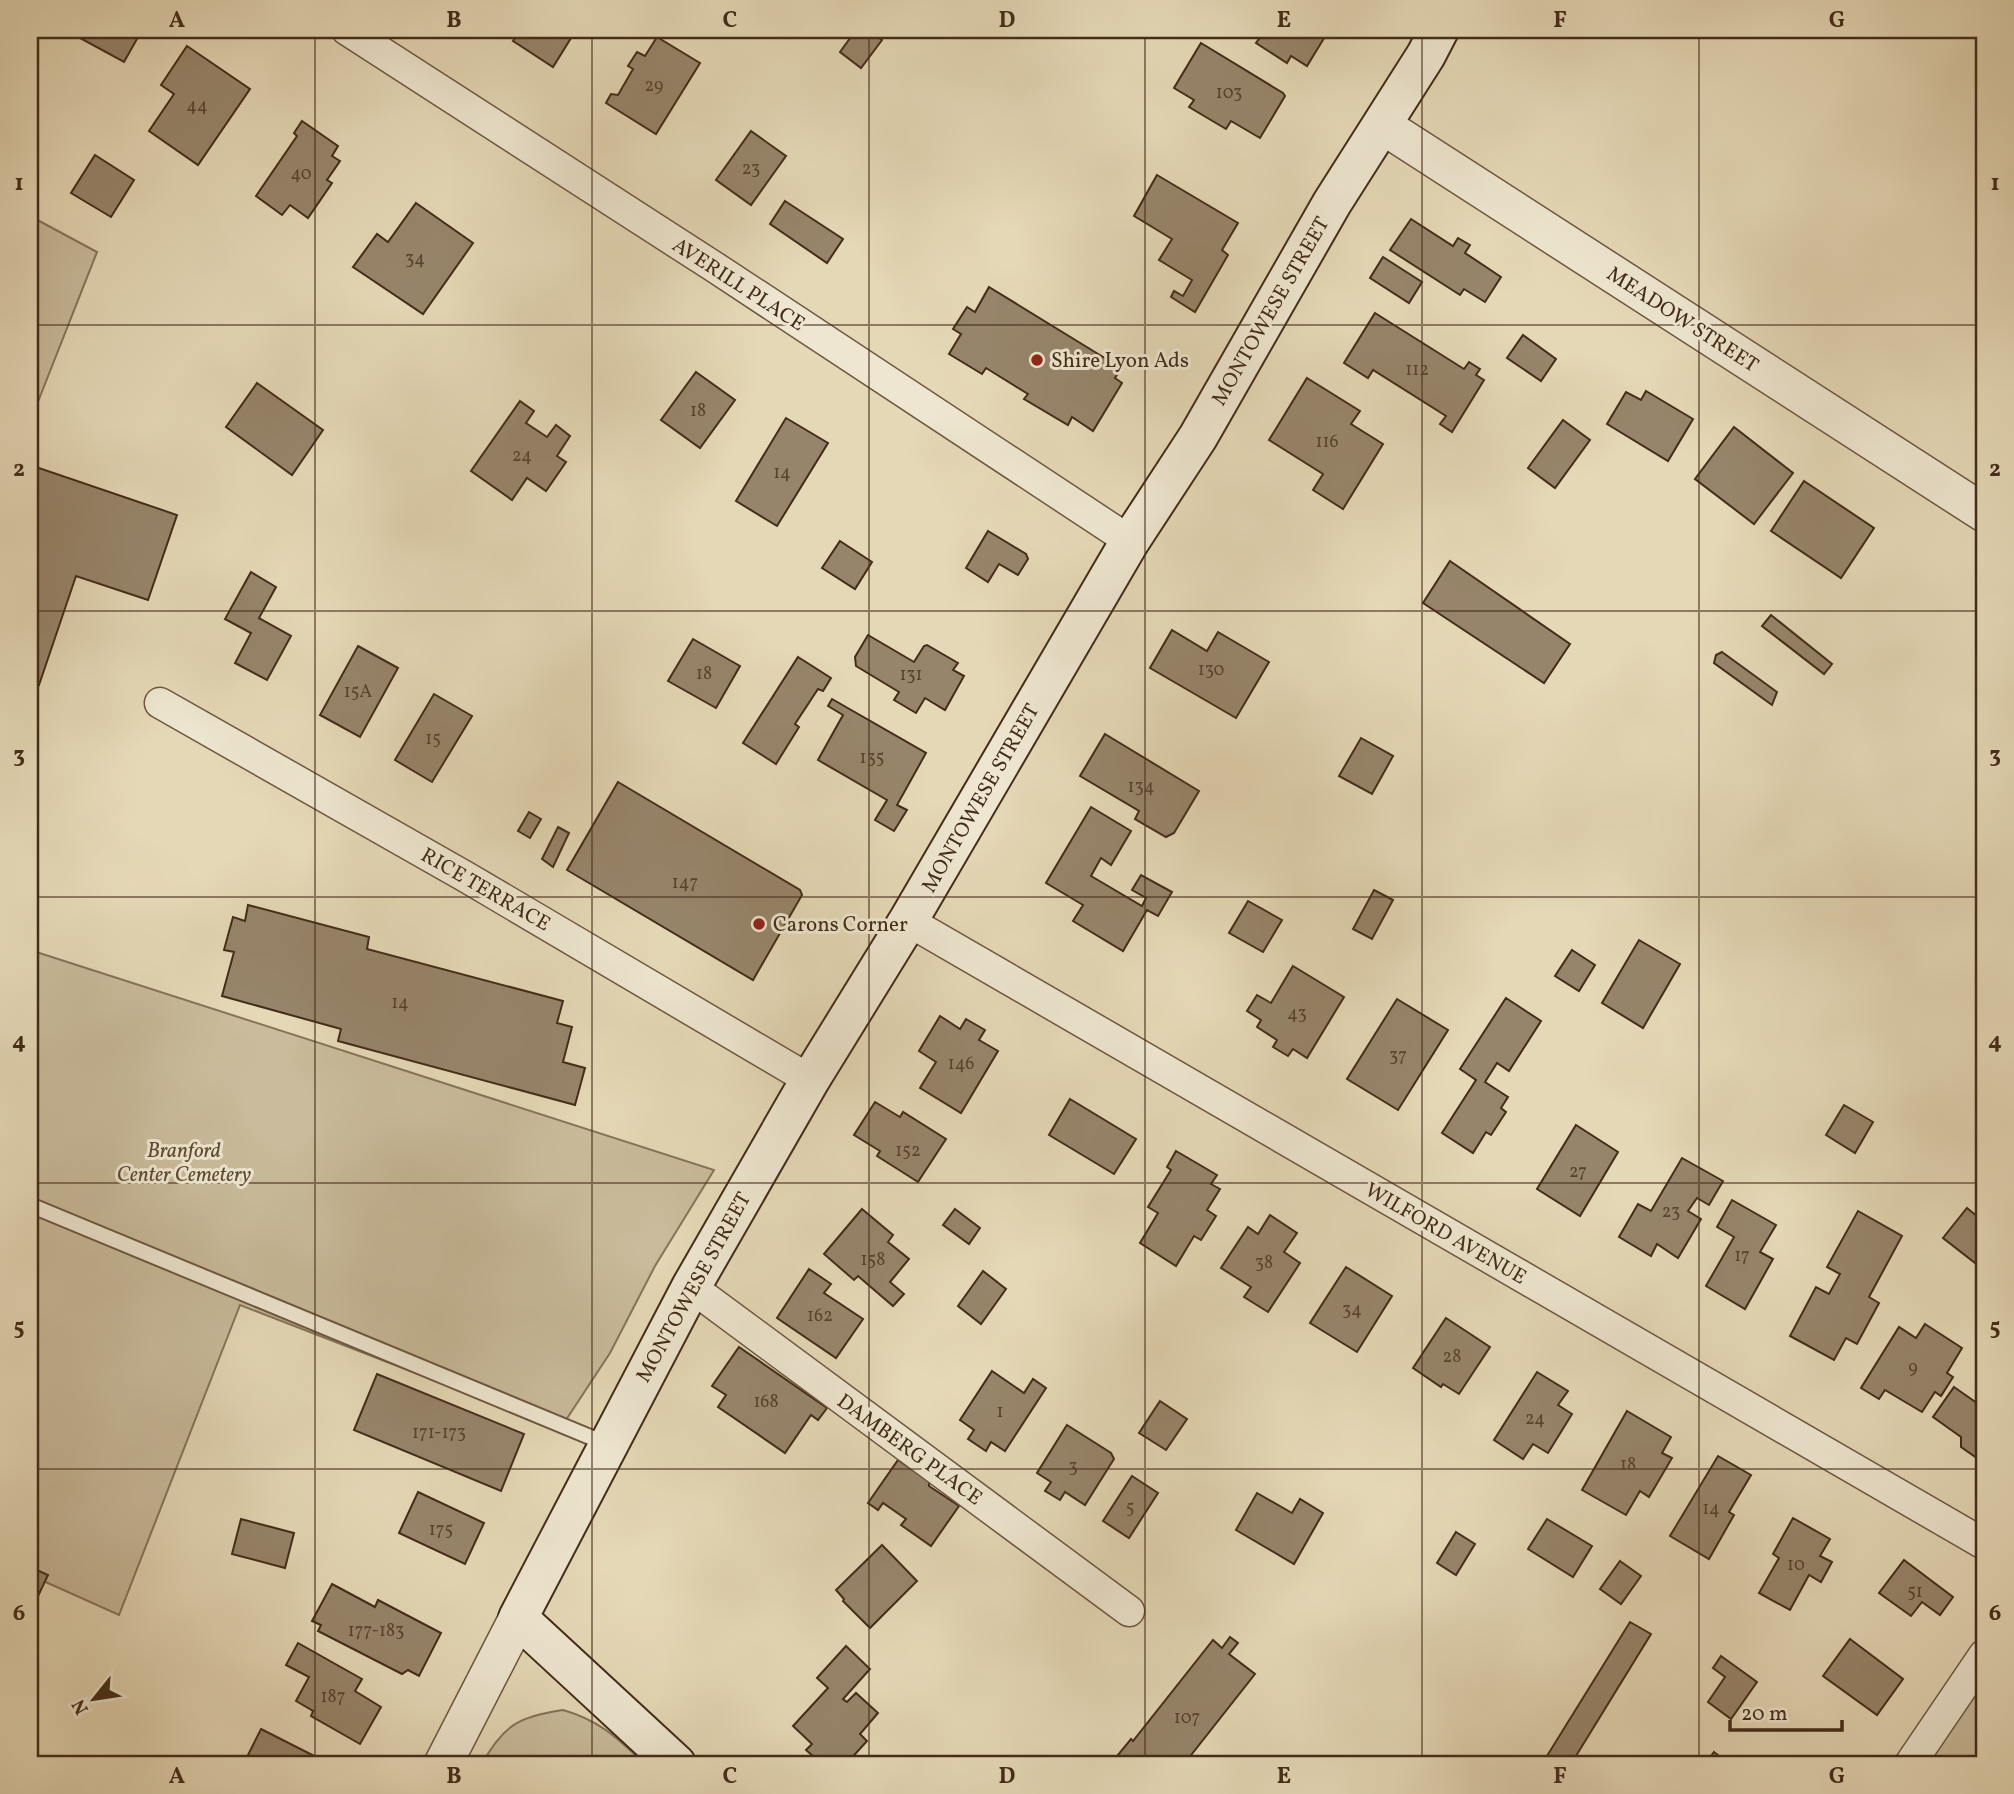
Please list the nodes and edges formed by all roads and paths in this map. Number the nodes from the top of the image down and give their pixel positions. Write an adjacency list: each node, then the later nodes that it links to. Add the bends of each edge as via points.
1 (347, 30): 5 (street, AVERILL PLACE)
2 (1439, 30): 3 (main road, MONTOWESE STREET)
3 (1382, 125): 4 (street, MEADOW STREET); 5 (main road, MONTOWESE STREET, via 1198,437)
4 (1984, 513)
5 (1130, 541): 7 (main road, MONTOWESE STREET)
6 (160, 703): 8 (street, RICE TERRACE)
7 (908, 921): 8 (main road, MONTOWESE STREET); 12 (street, WILFORD AVENUE)
8 (810, 1080): 10 (main road, MONTOWESE STREET)
9 (30, 1205): 11 (lane)
10 (691, 1287): 11 (main road, MONTOWESE STREET); 13 (street, DAMBERG PLACE)
11 (608, 1445): 14 (main road, MONTOWESE STREET)
12 (1984, 1544)
13 (1129, 1611)
14 (518, 1618): 16 (street, MONTOWESE STREET); 17 (main road)
15 (1984, 1655): 18 (street)
16 (443, 1764)
17 (676, 1764)
18 (1910, 1764)

